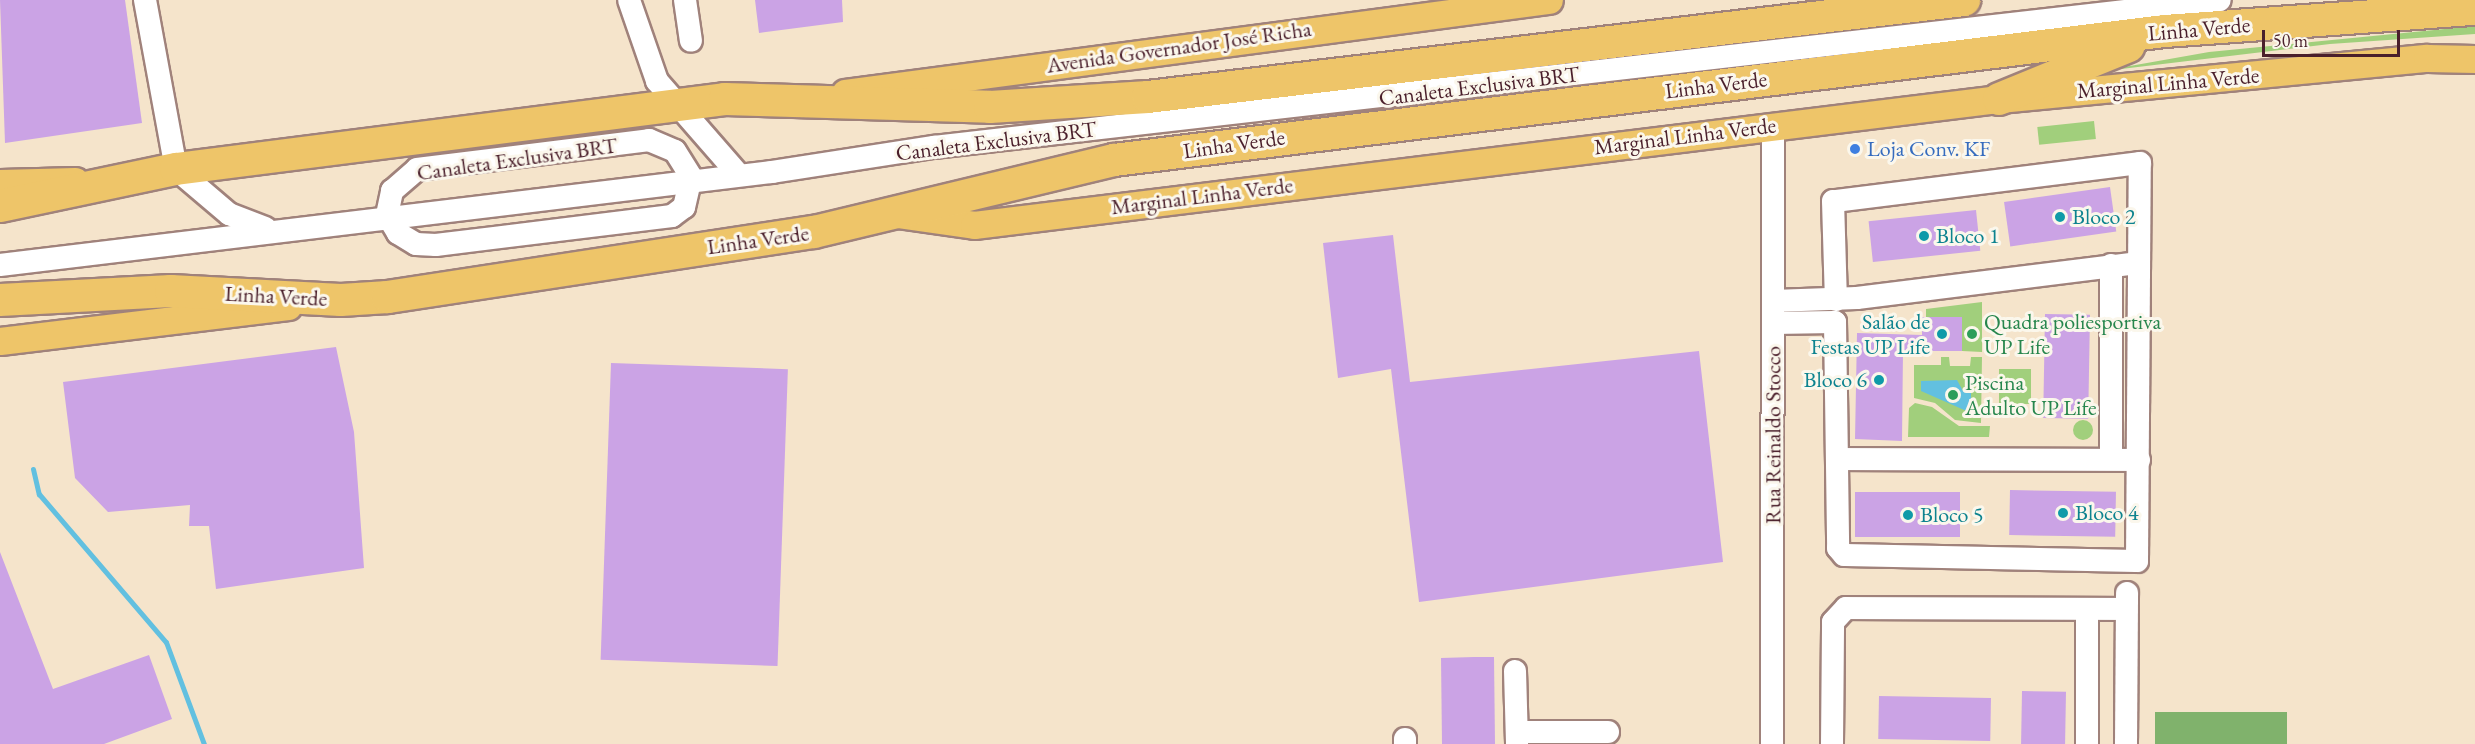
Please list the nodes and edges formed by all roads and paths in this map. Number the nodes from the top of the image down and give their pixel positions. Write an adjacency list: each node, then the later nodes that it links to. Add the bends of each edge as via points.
1 (145, 0): 16 (street)
2 (629, 0): 14 (street, via 649,63)
3 (685, 0): 10 (street)
4 (1549, 0): 7 (main road, Avenida Governador José Richa)
5 (1965, 0): 12 (highway, via 1148,97 990,107)
6 (2220, 0): 17 (street, Canaleta Exclusiva BRT, via 934,147)
7 (1400, 8): 12 (main road, Avenida Governador José Richa)
8 (2475, 9): 9 (highway, Linha Verde)
9 (2165, 31): 13 (highway); 22 (highway, Linha Verde, via 1114,160)
10 (691, 41)
11 (2475, 59): 13 (main road, Marginal Linha Verde)
12 (809, 97): 14 (highway)
13 (1999, 99): 15 (main road, Marginal Linha Verde)
14 (675, 105): 16 (highway); 17 (street)
15 (1773, 126): 22 (main road, Marginal Linha Verde, via 974,225); 31 (street, Rua Reinaldo Stocco)
16 (176, 169): 19 (highway); 24 (street, Canaleta Exclusiva BRT, via 229,214)
17 (738, 174): 18 (street, Canaleta Exclusiva BRT)
18 (691, 177): 23 (street, Canaleta Exclusiva BRT); 23 (street, via 684,207 672,216 647,220 436,245 416,244 398,233); 23 (street, Canaleta Exclusiva BRT, via 675,151 650,140 417,169 392,191)
19 (103, 180): 20 (main road); 21 (highway)
20 (0, 183)
21 (0, 206)
22 (897, 214): 29 (highway, Linha Verde, via 814,232)
23 (387, 215): 24 (street, Canaleta Exclusiva BRT)
24 (273, 230): 26 (street, Canaleta Exclusiva BRT)
25 (2137, 263): 27 (street); 30 (street, via 2140,163 1833,201); 35 (street)
26 (0, 265)
27 (2111, 265): 30 (street); 34 (street)
28 (0, 300): 29 (highway, Linha Verde, via 171,291)
29 (341, 300): 32 (main road)
30 (1836, 300): 31 (street)
31 (1773, 312): 33 (street, via 1835,322); 40 (street, Rua Reinaldo Stocco)
32 (0, 341)
33 (1839, 459): 34 (street); 35 (street, via 1838,548 1844,555 2137,561)
34 (2111, 459): 35 (street)
35 (2139, 460)
36 (2087, 609): 41 (street, via 1846,608 1833,621); 42 (street); 43 (street, via 2127,601)
37 (1515, 671): 39 (street)
38 (1608, 732): 39 (street)
39 (1517, 738)
40 (1772, 744)
41 (1832, 744)
42 (2087, 744)
43 (2126, 744)

